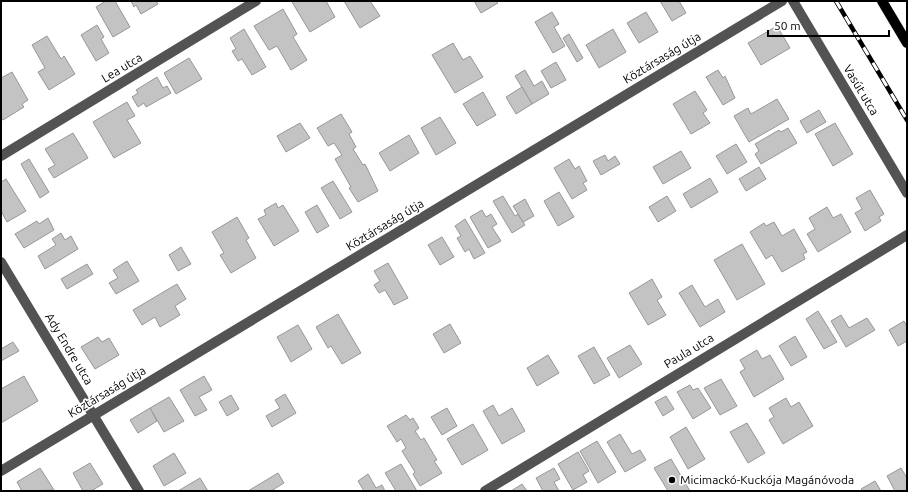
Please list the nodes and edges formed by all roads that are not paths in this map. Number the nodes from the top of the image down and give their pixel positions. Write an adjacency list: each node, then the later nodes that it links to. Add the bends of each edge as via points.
1 (256, 1): 6 (street, Lea utca)
2 (782, 1): 10 (street, Köztársaság útja)
3 (793, 1): 7 (street, Vasút utca)
4 (882, 1): 5 (main road)
5 (907, 43)
6 (1, 156)
7 (907, 193)
8 (907, 235): 13 (street, Paula utca)
9 (1, 262): 10 (street, Ady Endre utca)
10 (94, 416): 11 (street, Köztársaság útja); 12 (street, Ady Endre utca)
11 (1, 471)
12 (139, 491)
13 (485, 491)

